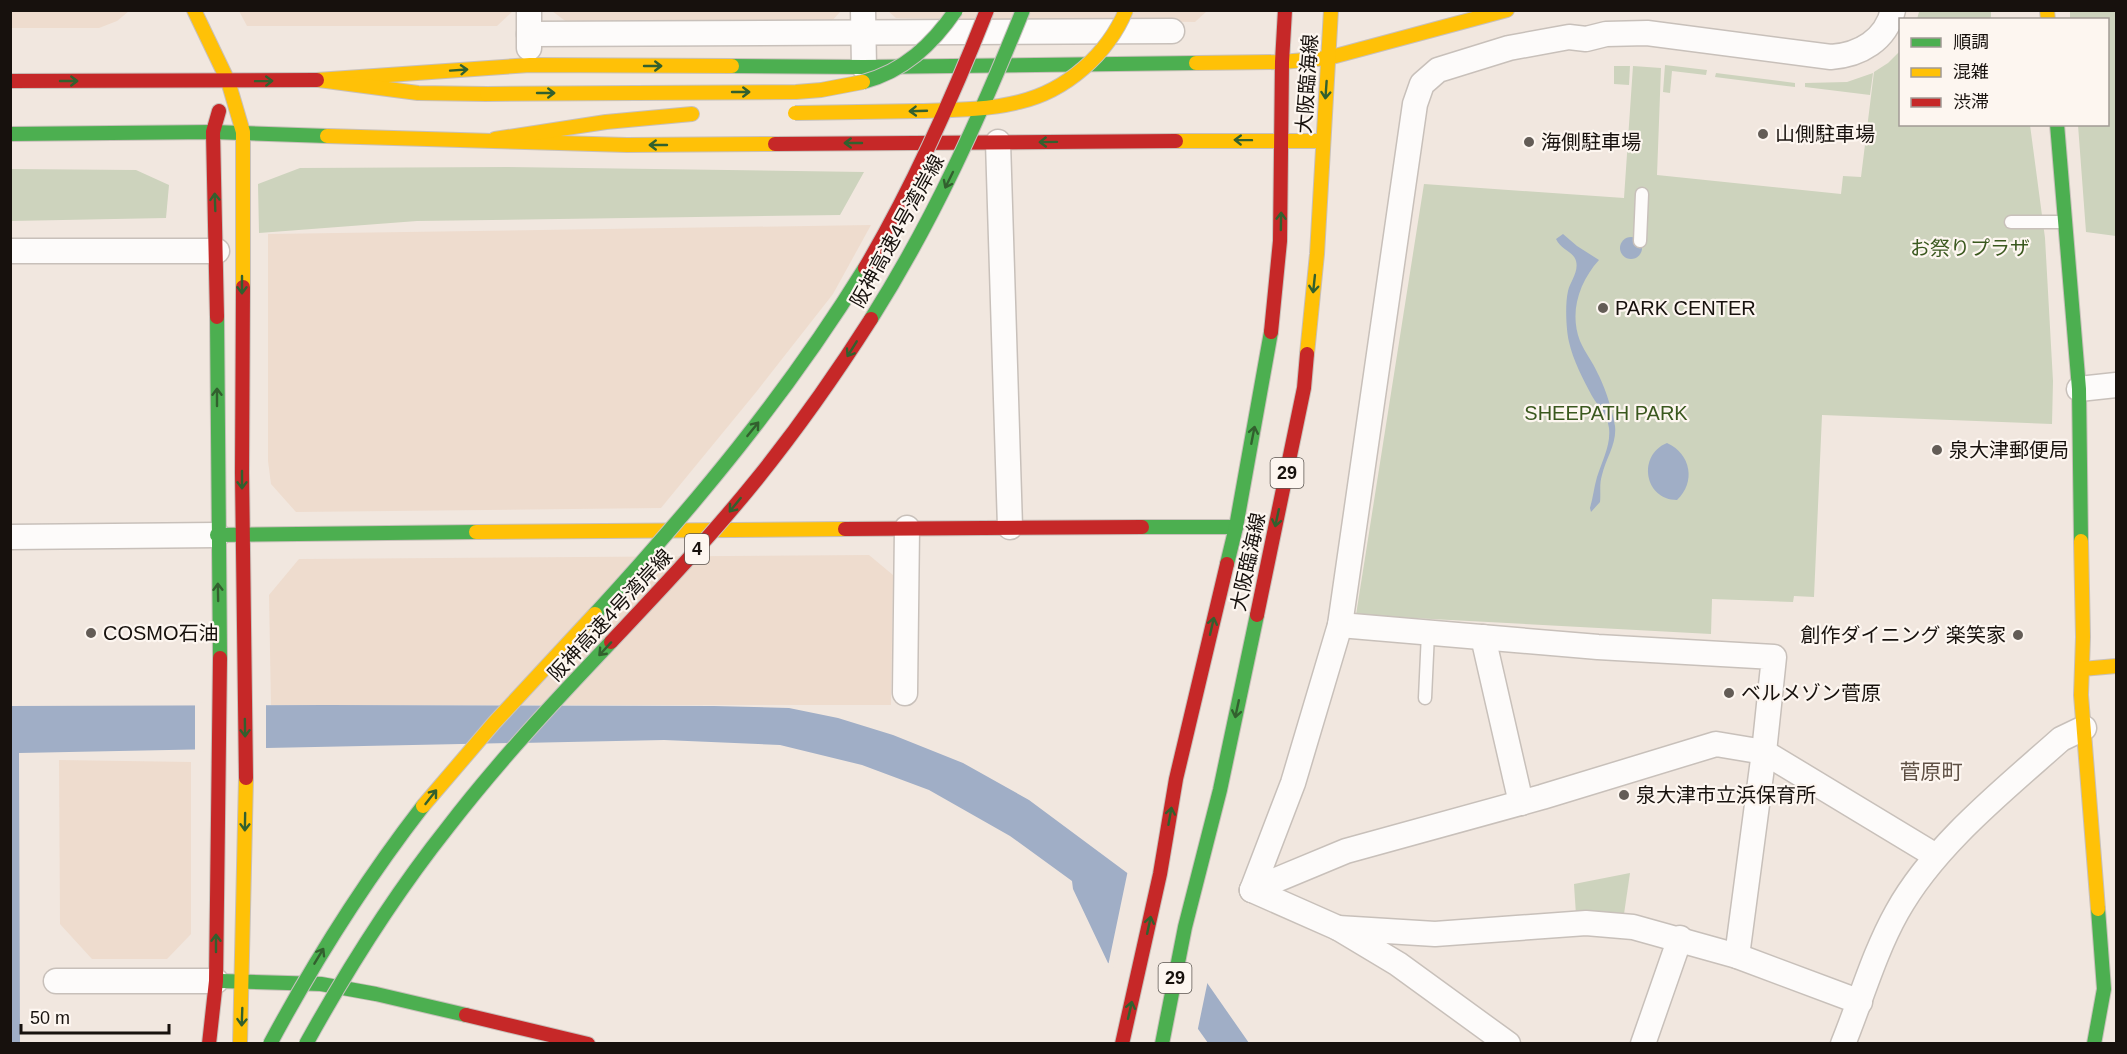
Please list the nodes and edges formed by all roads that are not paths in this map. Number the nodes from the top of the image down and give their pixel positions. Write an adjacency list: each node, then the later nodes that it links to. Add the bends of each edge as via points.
1 (194, 10): 21 (main road)
2 (956, 10): 19 (main road, one-way to 2, bridge, via 418,93 838,89 888,75 909,63 938,36)
3 (987, 10): 67 (main road, 阪神高速4号湾岸線 / 4, one-way to 3, bridge, via 345,914 395,842 448,775 698,497 816,345 872,257 915,177)
4 (1023, 10): 68 (main road, 阪神高速4号湾岸線 / 4, one-way to 68, bridge, via 947,184 899,274 843,363 726,516 474,794 371,930)
5 (1126, 10): 22 (main road, one-way to 22, bridge, via 1113,36 1084,68 1029,100 969,109)
6 (1285, 10): 15 (main road, 大阪臨海線 / 29)
7 (1330, 10): 14 (main road, 大阪臨海線 / 29)
8 (1507, 10): 14 (main road)
9 (1893, 10): 46 (street, via 1879,36 1863,49 1845,56 1647,33 1606,34 1509,48 1438,70 1422,84 1415,104)
10 (863, 21): 11 (street); 12 (street); 18 (street)
11 (1112, 21): 13 (street); 17 (lane)
12 (529, 22): 16 (street)
13 (1172, 31)
14 (1328, 58): 15 (main road); 30 (main road, 大阪臨海線 / 29, one-way to 30)
15 (1282, 62): 17 (main road); 29 (main road, 大阪臨海線 / 29)
16 (530, 65): 18 (main road, one-way to 18); 19 (main road, one-way to 16)
17 (1110, 65): 18 (main road)
18 (864, 67)
19 (319, 80): 21 (main road, one-way to 19)
20 (10, 81): 21 (main road, one-way to 21)
21 (228, 81): 25 (main road); 26 (main road)
22 (776, 113)
23 (698, 114): 28 (main road, via 606,122)
24 (2057, 126): 34 (main road)
25 (213, 132): 26 (main road); 27 (main road); 37 (main road, one-way to 25)
26 (243, 132): 28 (main road); 43 (main road, one-way to 43)
27 (10, 134)
28 (495, 139): 31 (main road, one-way to 28, via 627,145)
29 (1283, 141): 30 (main road); 31 (main road, one-way to 31); 41 (main road, 大阪臨海線 / 29, one-way to 29, via 1270,340 1280,241)
30 (1323, 141): 71 (main road, 大阪臨海線 / 29, one-way to 71, via 1304,388)
31 (998, 142): 40 (street)
32 (1642, 194): 35 (lane)
33 (2010, 222): 34 (lane)
34 (2066, 222): 39 (main road)
35 (1640, 241)
36 (10, 251): 37 (street)
37 (217, 251): 44 (main road, one-way to 37)
38 (2116, 385): 39 (street)
39 (2079, 389): 50 (main road)
40 (1010, 527): 41 (main road); 42 (main road)
41 (1236, 527): 70 (main road, 大阪臨海線 / 29, one-way to 41, via 1160,874 1176,778)
42 (907, 528): 43 (main road); 51 (street)
43 (242, 534): 44 (main road); 63 (main road, one-way to 63, via 246,763)
44 (217, 535): 45 (street); 62 (main road, one-way to 44, via 220,693)
45 (10, 537)
46 (1340, 625): 47 (street); 57 (street, via 1293,783)
47 (1428, 633): 48 (street); 52 (lane)
48 (1484, 637): 54 (street, via 1774,657); 55 (street)
49 (2116, 666): 50 (main road)
50 (2082, 669): 53 (main road)
51 (905, 693)
52 (1425, 698)
53 (2084, 728): 56 (street, via 2061,739); 75 (main road, via 2104,989)
54 (1764, 752): 55 (street, via 1716,744); 56 (street); 60 (street)
55 (1521, 803): 57 (street, via 1346,851)
56 (1936, 856): 64 (street, via 1898,911)
57 (1252, 890): 58 (street)
58 (1338, 928): 59 (street, via 1435,934 1586,923 1634,927); 72 (street, via 1398,964)
59 (1680, 938): 60 (street); 73 (street)
60 (1737, 956): 64 (street)
61 (56, 981): 62 (street)
62 (216, 981): 63 (main road); 65 (main road)
63 (243, 981): 66 (main road, one-way to 66); 69 (main road, via 321,984)
64 (1860, 1002): 74 (street)
65 (209, 1044)
66 (240, 1044)
67 (270, 1044)
68 (306, 1044)
69 (588, 1044)
70 (1122, 1044)
71 (1162, 1044)
72 (1508, 1044)
73 (1643, 1044)
74 (1844, 1044)
75 (2094, 1044)

